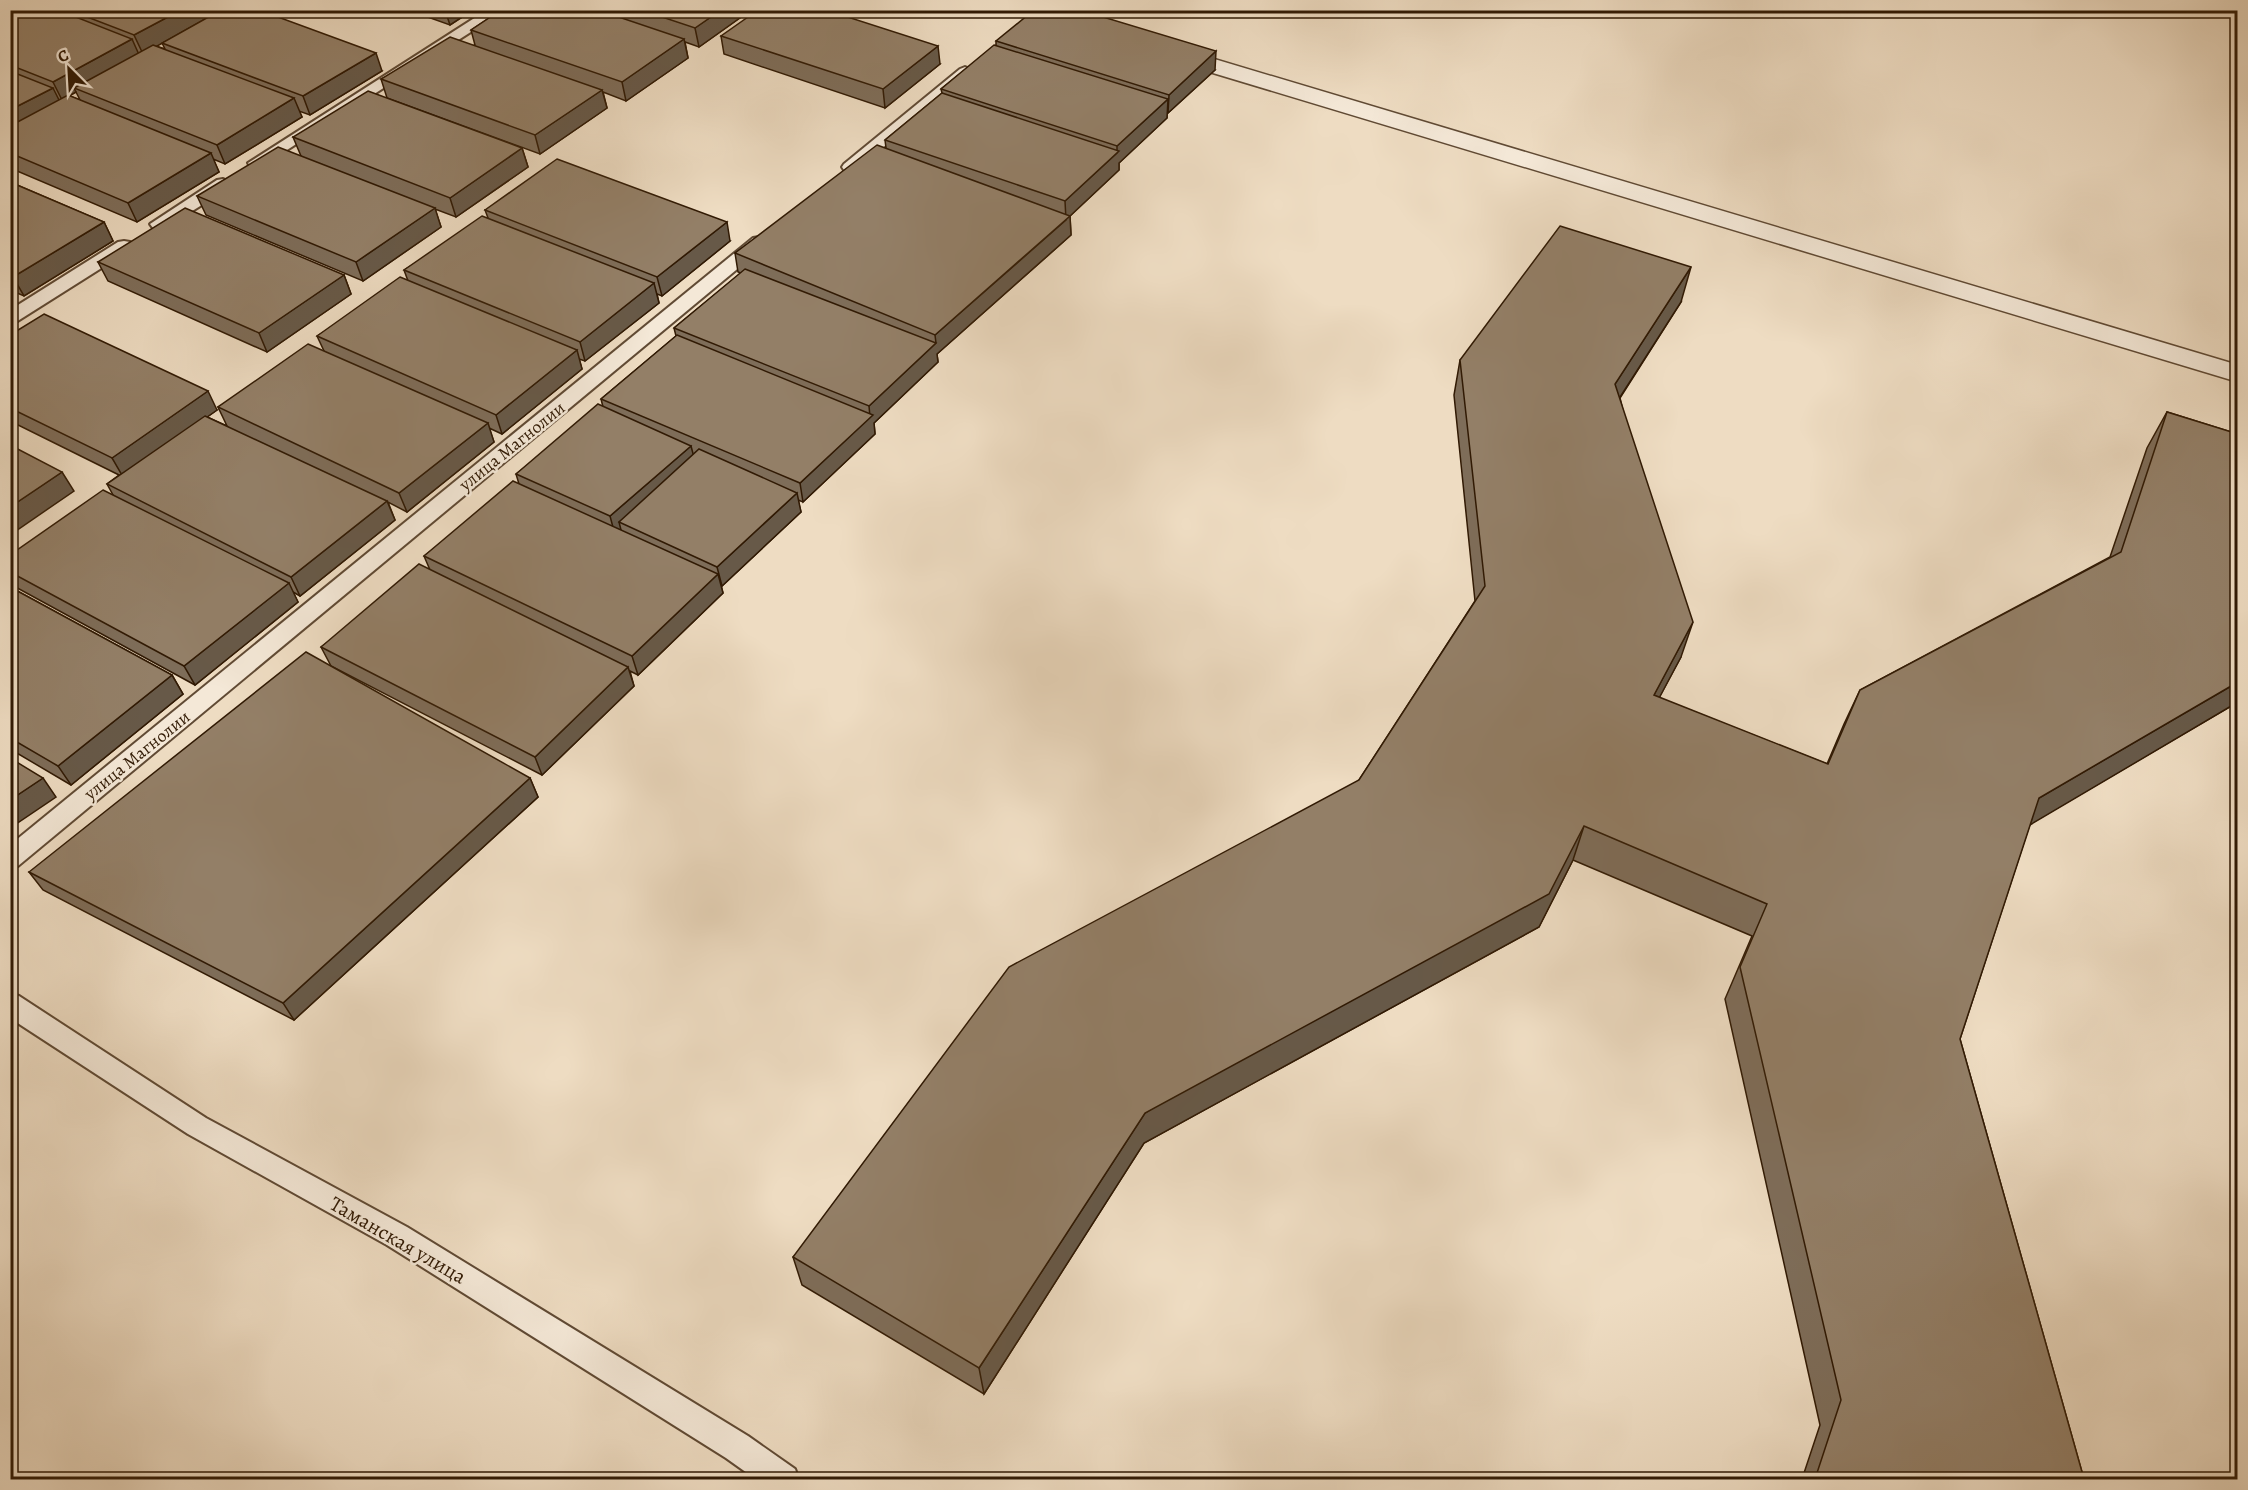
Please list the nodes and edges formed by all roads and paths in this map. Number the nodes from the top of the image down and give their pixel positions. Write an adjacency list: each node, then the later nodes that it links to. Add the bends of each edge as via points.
1 (498, 10): 6 (lane)
2 (1147, 45): 7 (street)
3 (977, 63): 4 (lane)
4 (839, 176)
5 (774, 229): 8 (lane, улица Магнолии)
6 (10, 318)
7 (2238, 374)
8 (10, 859)
9 (10, 1004): 10 (lane, Таманская улица, via 197,1126 397,1236)
10 (784, 1479)

